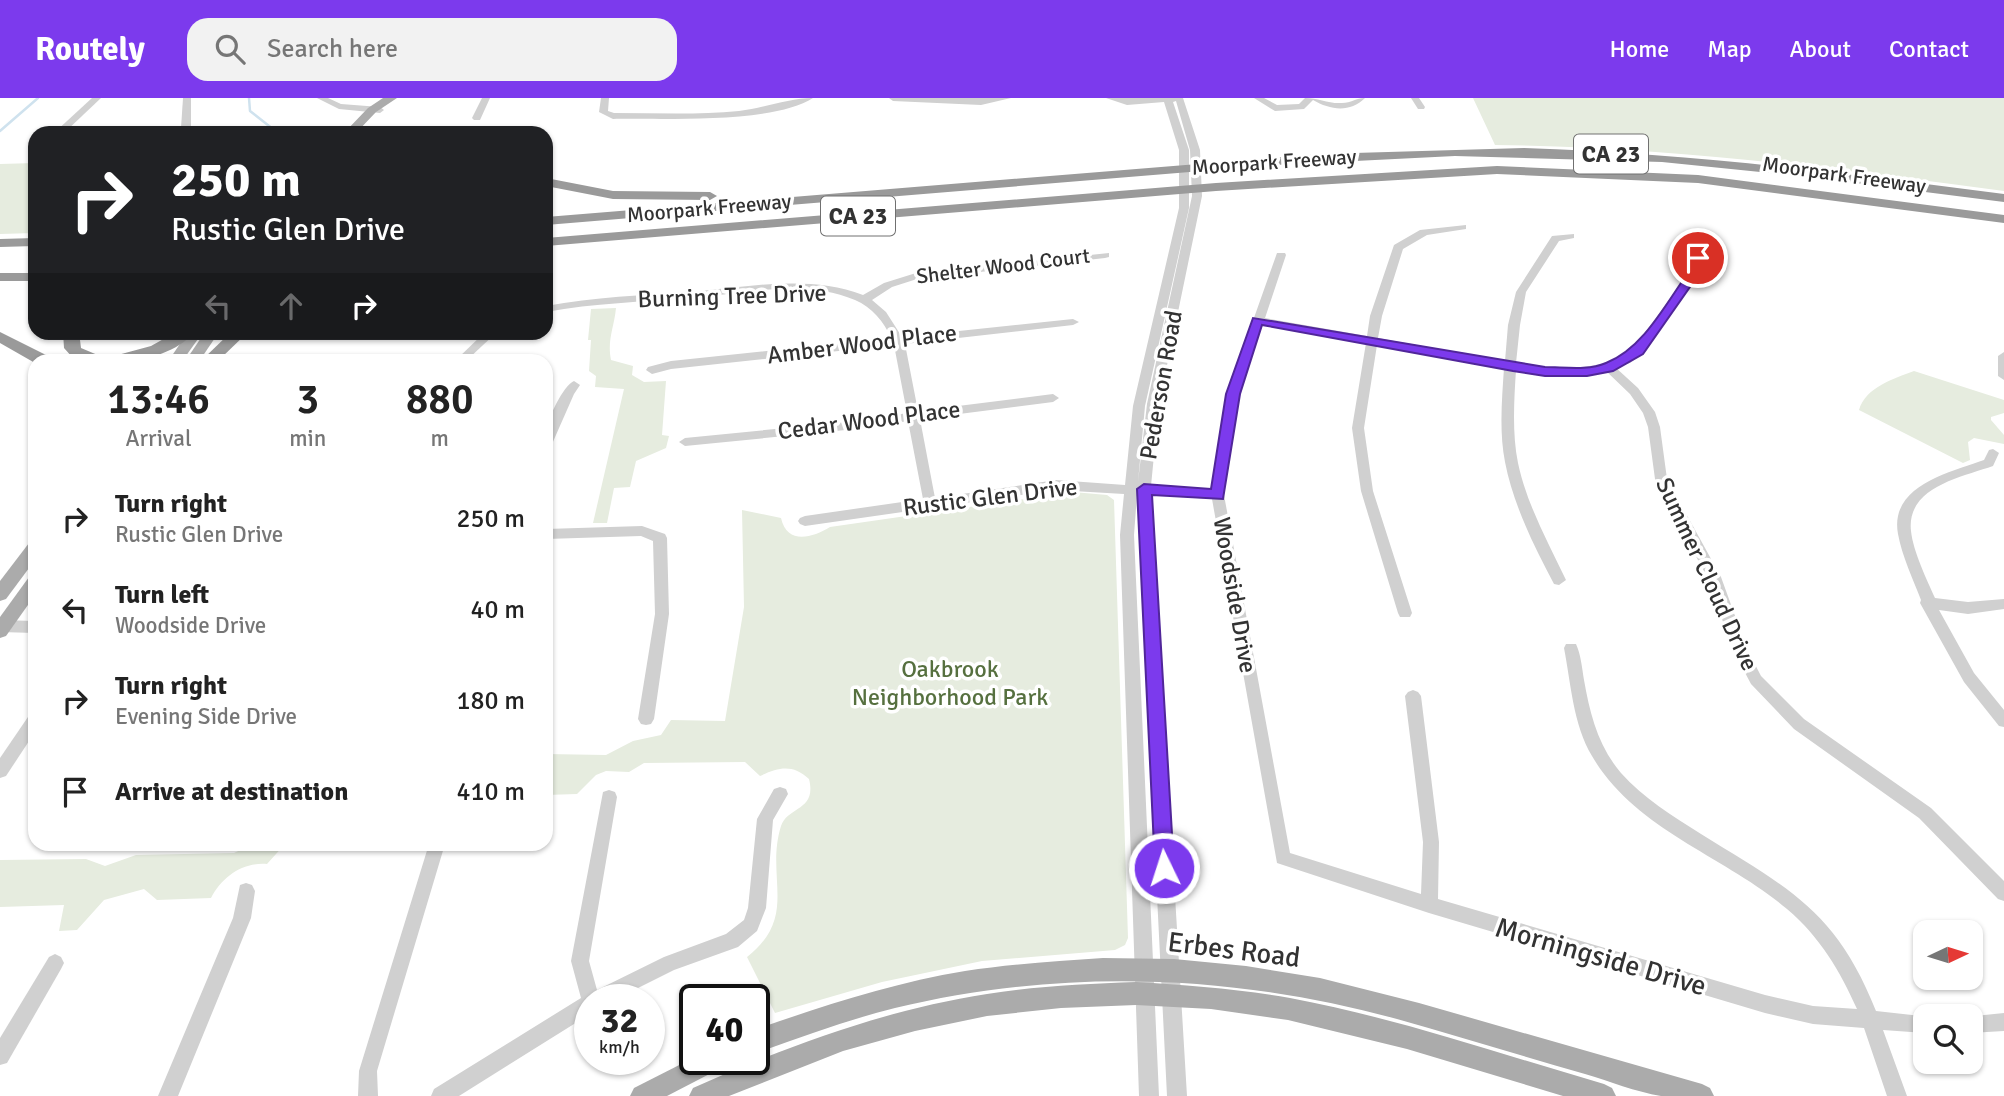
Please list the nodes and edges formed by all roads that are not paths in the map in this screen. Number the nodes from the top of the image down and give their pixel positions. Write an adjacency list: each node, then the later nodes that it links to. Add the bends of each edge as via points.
1 (97, 98): 18 (street)
2 (187, 98): 19 (street)
3 (321, 98): 15 (street, via 339,106)
4 (486, 98): 17 (street)
5 (606, 98): 6 (street, via 604,114 748,112)
6 (809, 98)
7 (893, 98): 13 (street)
8 (1110, 98): 14 (street, via 1127,102)
9 (1258, 98): 10 (street, via 1281,109 1301,107)
10 (1312, 98): 11 (street, via 1340,106 1350,106)
11 (1361, 98)
12 (1415, 98): 16 (street)
13 (1006, 99)
14 (1174, 99): 68 (street, Pederson Road, via 1185,160 1184,208 1139,406)
15 (382, 105): 20 (main road); 21 (main road)
16 (1420, 107)
17 (477, 118)
18 (67, 126)
19 (186, 126)
20 (357, 126)
21 (365, 126)
22 (553, 184): 23 (highway, via 645,197 835,191)
23 (882, 195): 24 (highway, Moorpark Freeway / CA 23, via 1456,152 1586,153 1800,171); 26 (highway, Moorpark Freeway / CA 23)
24 (2004, 198)
25 (938, 210): 27 (highway, Moorpark Freeway / CA 23, via 1421,172 1558,170 1758,184); 30 (highway, Moorpark Freeway / CA 23); 36 (highway)
26 (553, 220)
27 (2004, 221)
28 (1462, 227): 51 (street, via 1424,232 1398,247 1376,316)
29 (1570, 236): 58 (street, via 1556,238 1521,291 1513,321)
30 (553, 241)
31 (28, 242): 32 (highway)
32 (0, 243)
33 (1691, 251): 59 (street, via 1700,264 1696,271 1638,351)
34 (0, 254): 35 (highway)
35 (28, 254)
36 (553, 255)
37 (1105, 255): 41 (street, Shelter Wood Court, via 916,276)
38 (1281, 255): 43 (street, Woodside Drive)
39 (0, 277): 40 (highway)
40 (28, 277)
41 (865, 299): 42 (street, Burning Tree Drive, via 833,290 793,288); 50 (street, via 887,319)
42 (553, 308)
43 (1258, 320): 51 (street); 69 (street, Woodside Drive, via 1233,394)
44 (1073, 322): 50 (street, Amber Wood Place)
45 (0, 337): 52 (highway)
46 (70, 340): 53 (highway, via 72,350)
47 (174, 340): 54 (highway)
48 (232, 340): 55 (highway)
49 (483, 340): 56 (street)
50 (899, 342): 60 (street, Amber Wood Place); 64 (street)
51 (1374, 343): 58 (street); 79 (street, via 1360,406 1359,451)
52 (31, 354)
53 (81, 354)
54 (142, 354)
55 (217, 354)
56 (468, 354)
57 (2004, 356): 61 (street)
58 (1513, 366): 59 (street, via 1565,373); 74 (street, via 1510,460)
59 (1608, 368): 93 (street, Summer Cloud Drive, via 1649,412 1661,479 1714,577 1756,680 1799,724 1925,813)
60 (652, 370)
61 (2004, 376)
62 (574, 385): 65 (street)
63 (1054, 398): 64 (street, Cedar Wood Place)
64 (913, 416): 66 (street, Cedar Wood Place); 70 (street)
65 (553, 429)
66 (685, 442)
67 (1993, 453): 77 (street, via 1989,463 1929,486 1906,506 1903,532)
68 (1137, 489): 69 (street, Rustic Glen Drive); 70 (street, Rustic Glen Drive, via 1056,485); 96 (street, Pederson Road, via 1127,535); 97 (street, Pederson Road)
69 (1217, 495): 91 (street, Woodside Drive)
70 (930, 503): 71 (street, Rustic Glen Drive)
71 (804, 521)
72 (553, 534): 85 (street, via 642,531 660,538 659,647)
73 (28, 556): 76 (main road)
74 (1559, 580)
75 (28, 591): 81 (main road)
76 (0, 594)
77 (1927, 603): 78 (street, via 1968,608); 84 (street, via 1952,654)
78 (2004, 604)
79 (1405, 613)
80 (28, 627): 81 (street)
81 (1, 628)
82 (1570, 648): 103 (street, via 1589,732 1610,770 1651,810 1799,906 1841,958)
83 (1413, 696): 94 (street, via 1432,842)
84 (2002, 715)
85 (646, 719)
86 (28, 729): 87 (street)
87 (0, 771)
88 (780, 794): 99 (street, via 765,820 757,908 751,925 732,941)
89 (609, 797): 98 (street, via 581,949)
90 (435, 851): 111 (street, via 368,1071)
91 (1283, 858): 94 (street, Morningside Drive)
92 (246, 891): 110 (street, via 242,918)
93 (2004, 893)
94 (1429, 905): 103 (street, Morningside Drive, via 1765,1004)
95 (55, 963): 108 (street)
96 (1145, 969): 97 (main road, Erbes Road); 100 (street, Pederson Road); 107 (main road, Erbes Road, via 1059,969 961,981 824,1015)
97 (1171, 970): 101 (street, Pederson Road); 118 (main road, Erbes Road, via 1331,992)
98 (585, 984)
99 (627, 984)
100 (1146, 995): 101 (main road, Erbes Road); 114 (main road, Erbes Road, via 1040,997 934,1013 813,1048); 115 (street, Pederson Road)
101 (1172, 996): 116 (street, Pederson Road); 117 (main road, Erbes Road, via 1326,1017)
102 (574, 1011): 112 (street)
103 (1869, 1021): 105 (street, Morningside Drive); 119 (street)
104 (2004, 1022): 106 (street)
105 (1913, 1023)
106 (1983, 1023)
107 (770, 1036)
108 (0, 1056)
109 (683, 1075): 113 (main road)
110 (168, 1096)
111 (368, 1096)
112 (441, 1096)
113 (642, 1096)
114 (701, 1096)
115 (1149, 1096)
116 (1177, 1096)
117 (1604, 1096)
118 (1702, 1096)
119 (1897, 1096)

